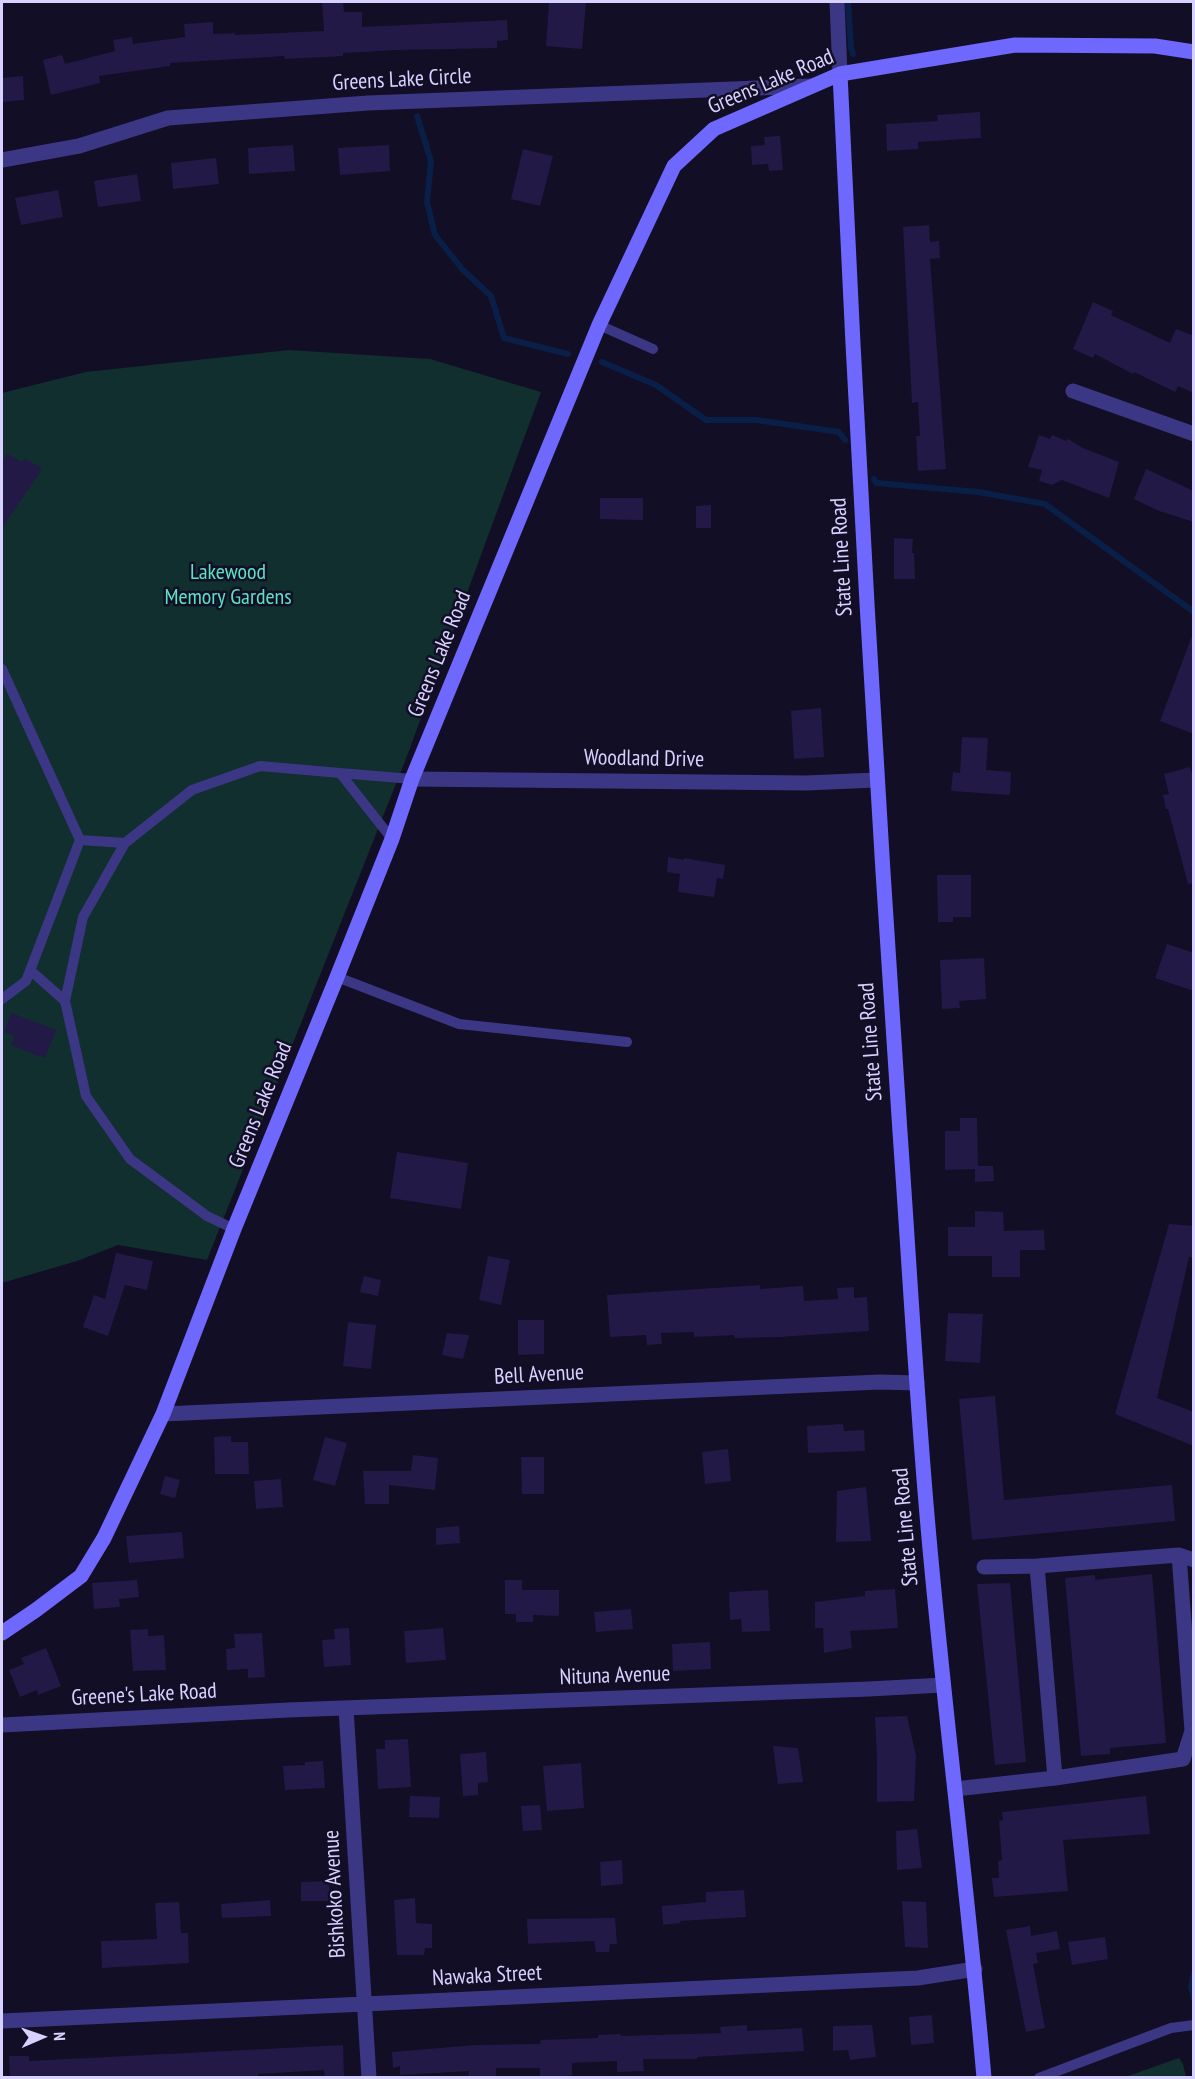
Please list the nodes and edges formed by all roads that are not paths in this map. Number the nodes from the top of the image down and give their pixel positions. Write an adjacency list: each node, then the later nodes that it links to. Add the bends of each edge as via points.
1 (837, 2): 3 (street, State Line Road)
2 (1194, 52): 3 (street, Greens Lake Road, via 1155,46 1015,45)
3 (840, 74): 4 (street, Greens Lake Road); 13 (street, State Line Road)
4 (810, 86): 5 (street, Greens Lake Circle, via 368,104 168,118 79,146); 6 (street, Greens Lake Road, via 714,129 674,166)
5 (2, 160)
6 (599, 325): 7 (lane); 12 (street, Greens Lake Road)
7 (653, 349)
8 (1073, 391): 9 (street)
9 (1194, 434)
10 (2, 669): 15 (lane)
11 (340, 773): 12 (lane); 14 (lane); 16 (lane, via 260,766 192,790)
12 (412, 780): 13 (street, Woodland Drive); 14 (street, Greens Lake Road)
13 (876, 780): 23 (street, State Line Road)
14 (392, 838): 18 (street, Greens Lake Road)
15 (80, 840): 16 (lane); 17 (lane)
16 (125, 843): 20 (lane, via 83,916)
17 (30, 970): 19 (lane, via 26,981); 20 (lane)
18 (337, 978): 21 (lane, via 459,1024); 22 (street, Greens Lake Road)
19 (2, 999)
20 (65, 1001): 22 (lane, via 86,1096 130,1159 207,1216)
21 (627, 1042)
22 (234, 1229): 24 (street, Greens Lake Road)
23 (917, 1383): 24 (street, Bell Avenue); 29 (street, State Line Road)
24 (163, 1414): 28 (street, Greens Lake Road, via 104,1538 81,1576)
25 (1186, 1558): 26 (street); 33 (street, via 1192,1731 1183,1759)
26 (1037, 1566): 27 (street); 33 (street)
27 (984, 1567)
28 (2, 1633)
29 (943, 1685): 30 (street, Nituna Avenue); 34 (street, State Line Road)
30 (346, 1708): 31 (street, Nituna Avenue); 36 (street, Bishkoko Avenue)
31 (288, 1710): 32 (street, Greene's Lake Road)
32 (2, 1725)
33 (1055, 1778): 34 (street)
34 (955, 1790): 35 (street, State Line Road)
35 (975, 1969): 36 (street, Nawaka Street, via 918,1977); 40 (street, State Line Road)
36 (364, 2004): 37 (street, Nawaka Street); 39 (street, Bishkoko Avenue)
37 (2, 2021)
38 (1194, 2025): 41 (lane, via 1171,2028)
39 (369, 2078)
40 (984, 2078)
41 (1039, 2078)

